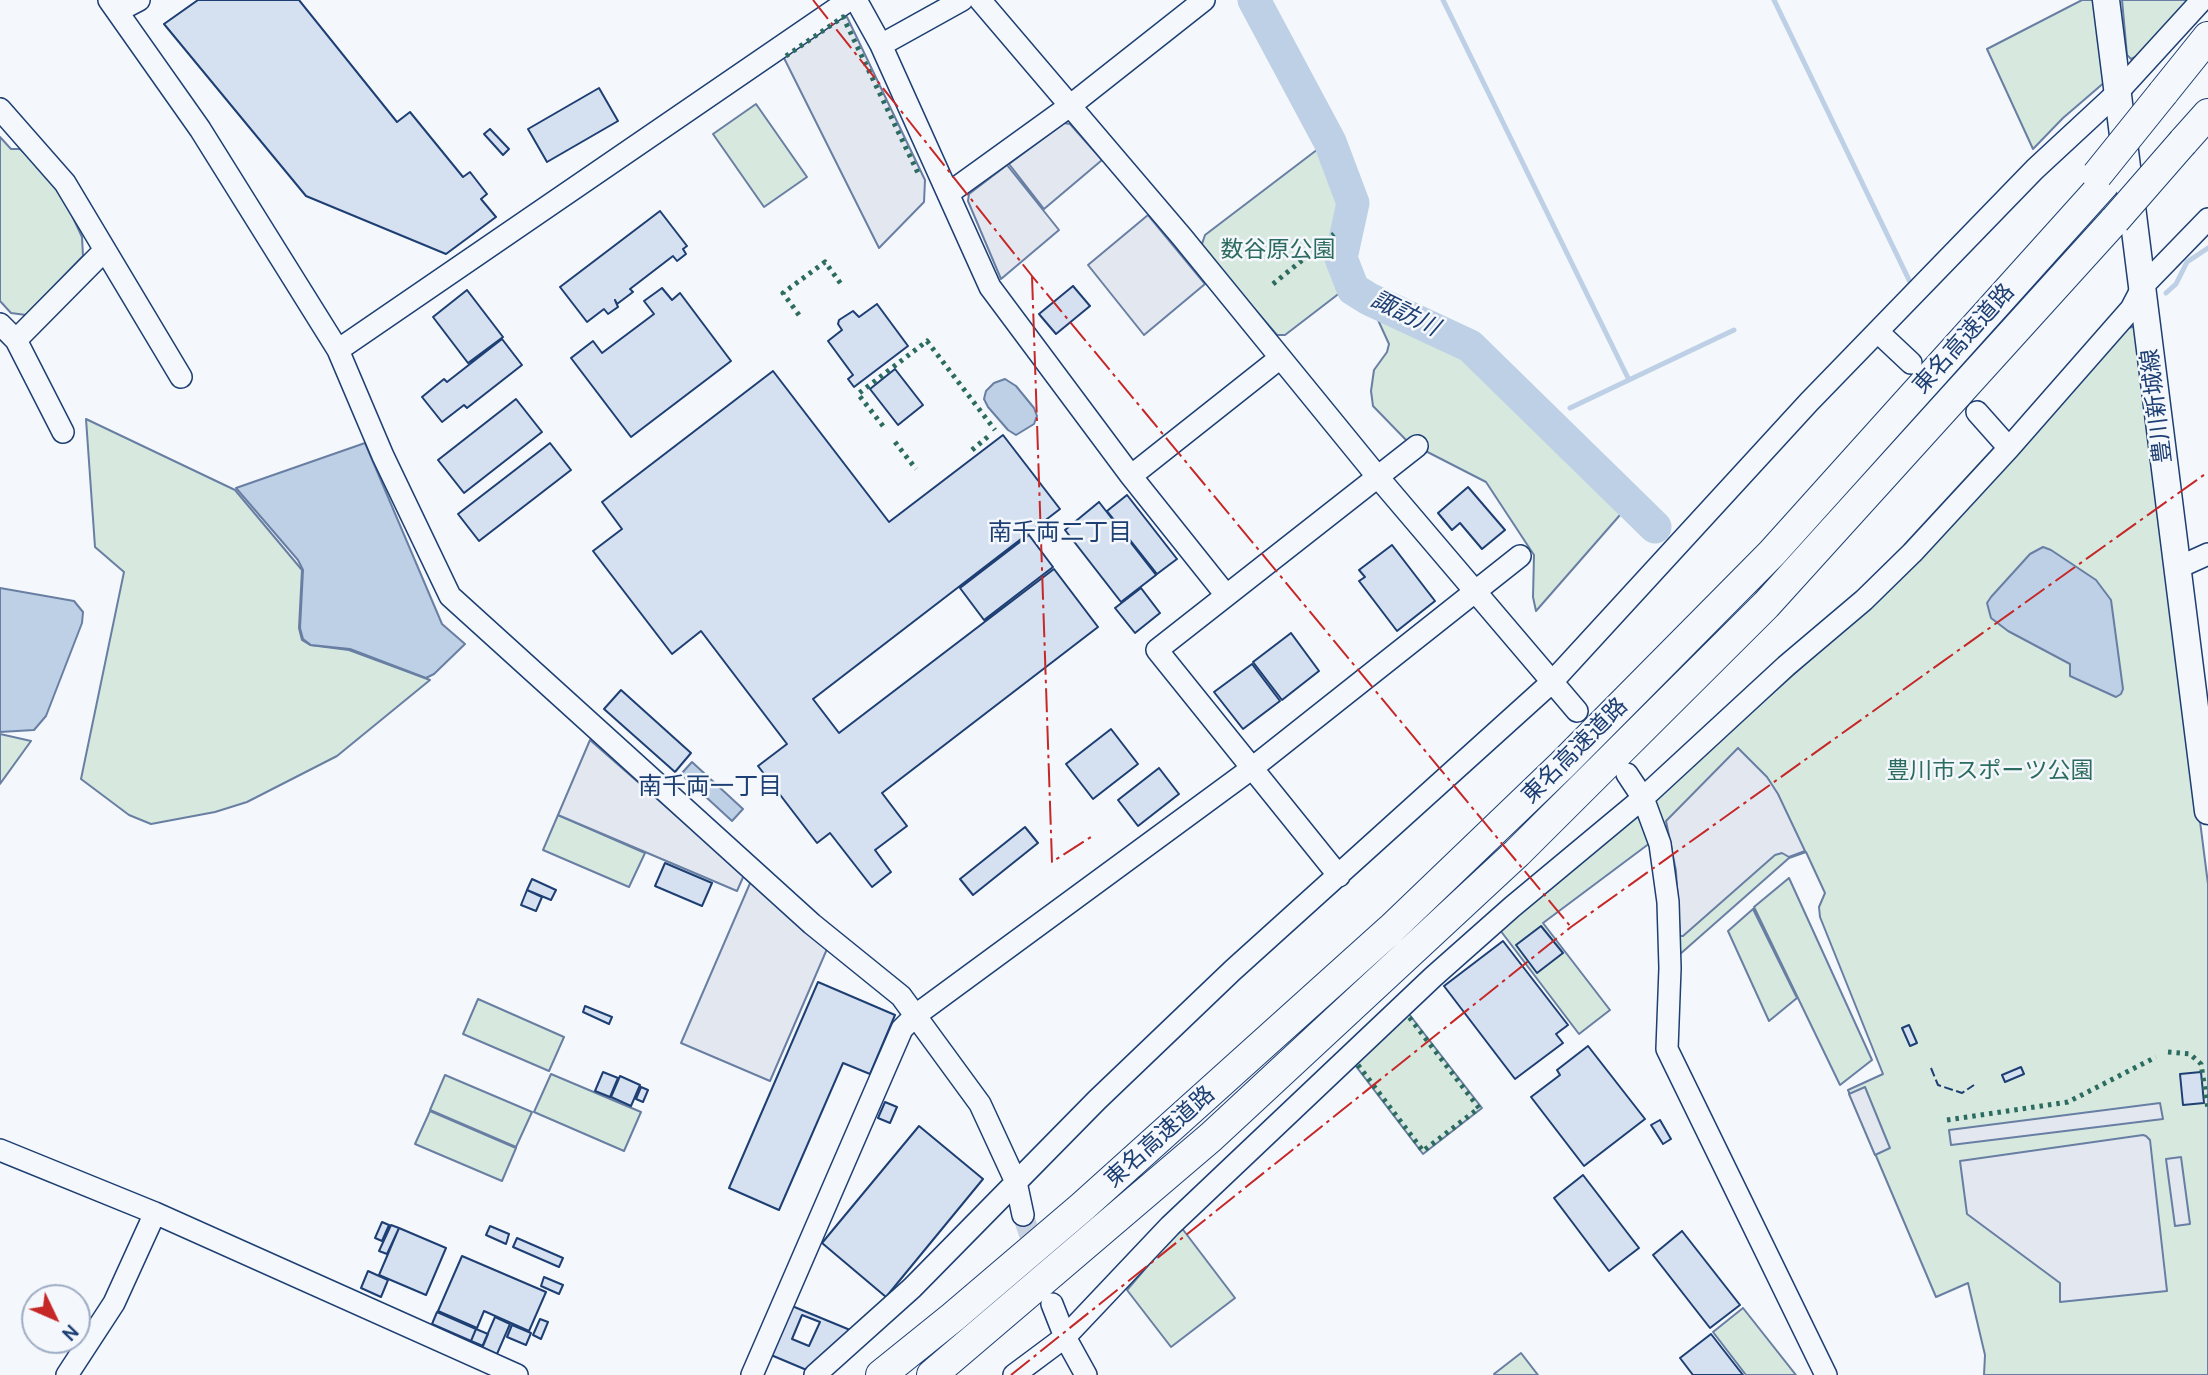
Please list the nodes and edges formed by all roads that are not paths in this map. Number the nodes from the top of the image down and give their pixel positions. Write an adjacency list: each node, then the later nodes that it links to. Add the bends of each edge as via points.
1 (139, 0): 9 (street)
2 (849, 0): 25 (street)
3 (856, 0): 11 (street)
4 (962, 0): 11 (street)
5 (980, 0): 15 (street)
6 (1204, 0): 15 (street)
7 (2106, 0): 13 (main road, 豊川新城線)
8 (2202, 0): 13 (street)
9 (114, 5): 25 (street, via 200,129)
10 (2208, 37): 14 (highway)
11 (881, 45): 18 (street)
12 (2208, 65): 14 (highway, 東名高速道路)
13 (2118, 93): 21 (main road, 豊川新城線); 23 (street, via 2035,169)
14 (2166, 102): 58 (highway, 東名高速道路, via 2009,289 1772,553 1552,775 1391,929 1093,1198)
15 (1071, 105): 18 (street); 26 (street)
16 (0, 109): 20 (street, via 65,183)
17 (2208, 114): 59 (highway, 東名高速道路, bridge, via 1766,604 1517,853 1211,1138)
18 (949, 193): 33 (street, via 990,287)
19 (2208, 219): 21 (street)
20 (105, 250): 24 (street); 28 (street)
21 (2143, 286): 32 (street, via 2131,309); 37 (main road, 豊川新城線)
22 (0, 324): 24 (street)
23 (1878, 332): 27 (street); 40 (street)
24 (16, 340): 30 (street)
25 (338, 350): 47 (street, via 450,596 811,924 901,996)
26 (1280, 358): 33 (street); 34 (street)
27 (1912, 363)
28 (181, 377)
29 (1977, 412): 32 (street)
30 (64, 432)
31 (1417, 446): 34 (street)
32 (2009, 448): 44 (street, via 1864,600 1776,674)
33 (1131, 476): 39 (street)
34 (1377, 476): 38 (street); 39 (street)
35 (2208, 554): 37 (street)
36 (1520, 556): 38 (street)
37 (2177, 568): 45 (main road, 豊川新城線)
38 (1476, 591): 40 (street); 42 (street)
39 (1226, 595): 42 (street, via 1157,650)
40 (1552, 681): 41 (street); 46 (street)
41 (1577, 711)
42 (1251, 769): 46 (street); 47 (street)
43 (1627, 774): 44 (street)
44 (1643, 798): 53 (street, via 1433,977 1170,1226); 62 (street, via 1660,844 1668,902 1667,1049)
45 (2208, 811)
46 (1339, 876): 49 (street, via 1233,970)
47 (916, 1015): 49 (street, via 980,1104); 56 (street, via 902,1030)
48 (0, 1150): 50 (street)
49 (1016, 1182): 51 (street); 57 (street, via 912,1288)
50 (155, 1213): 54 (street, via 114,1303); 55 (street)
51 (1023, 1215)
52 (1052, 1304): 53 (street)
53 (1065, 1337): 60 (street); 61 (street)
54 (68, 1375)
55 (517, 1375)
56 (752, 1375)
57 (815, 1375)
58 (881, 1375)
59 (932, 1375)
60 (1014, 1375)
61 (1086, 1375)
62 (1826, 1375)

